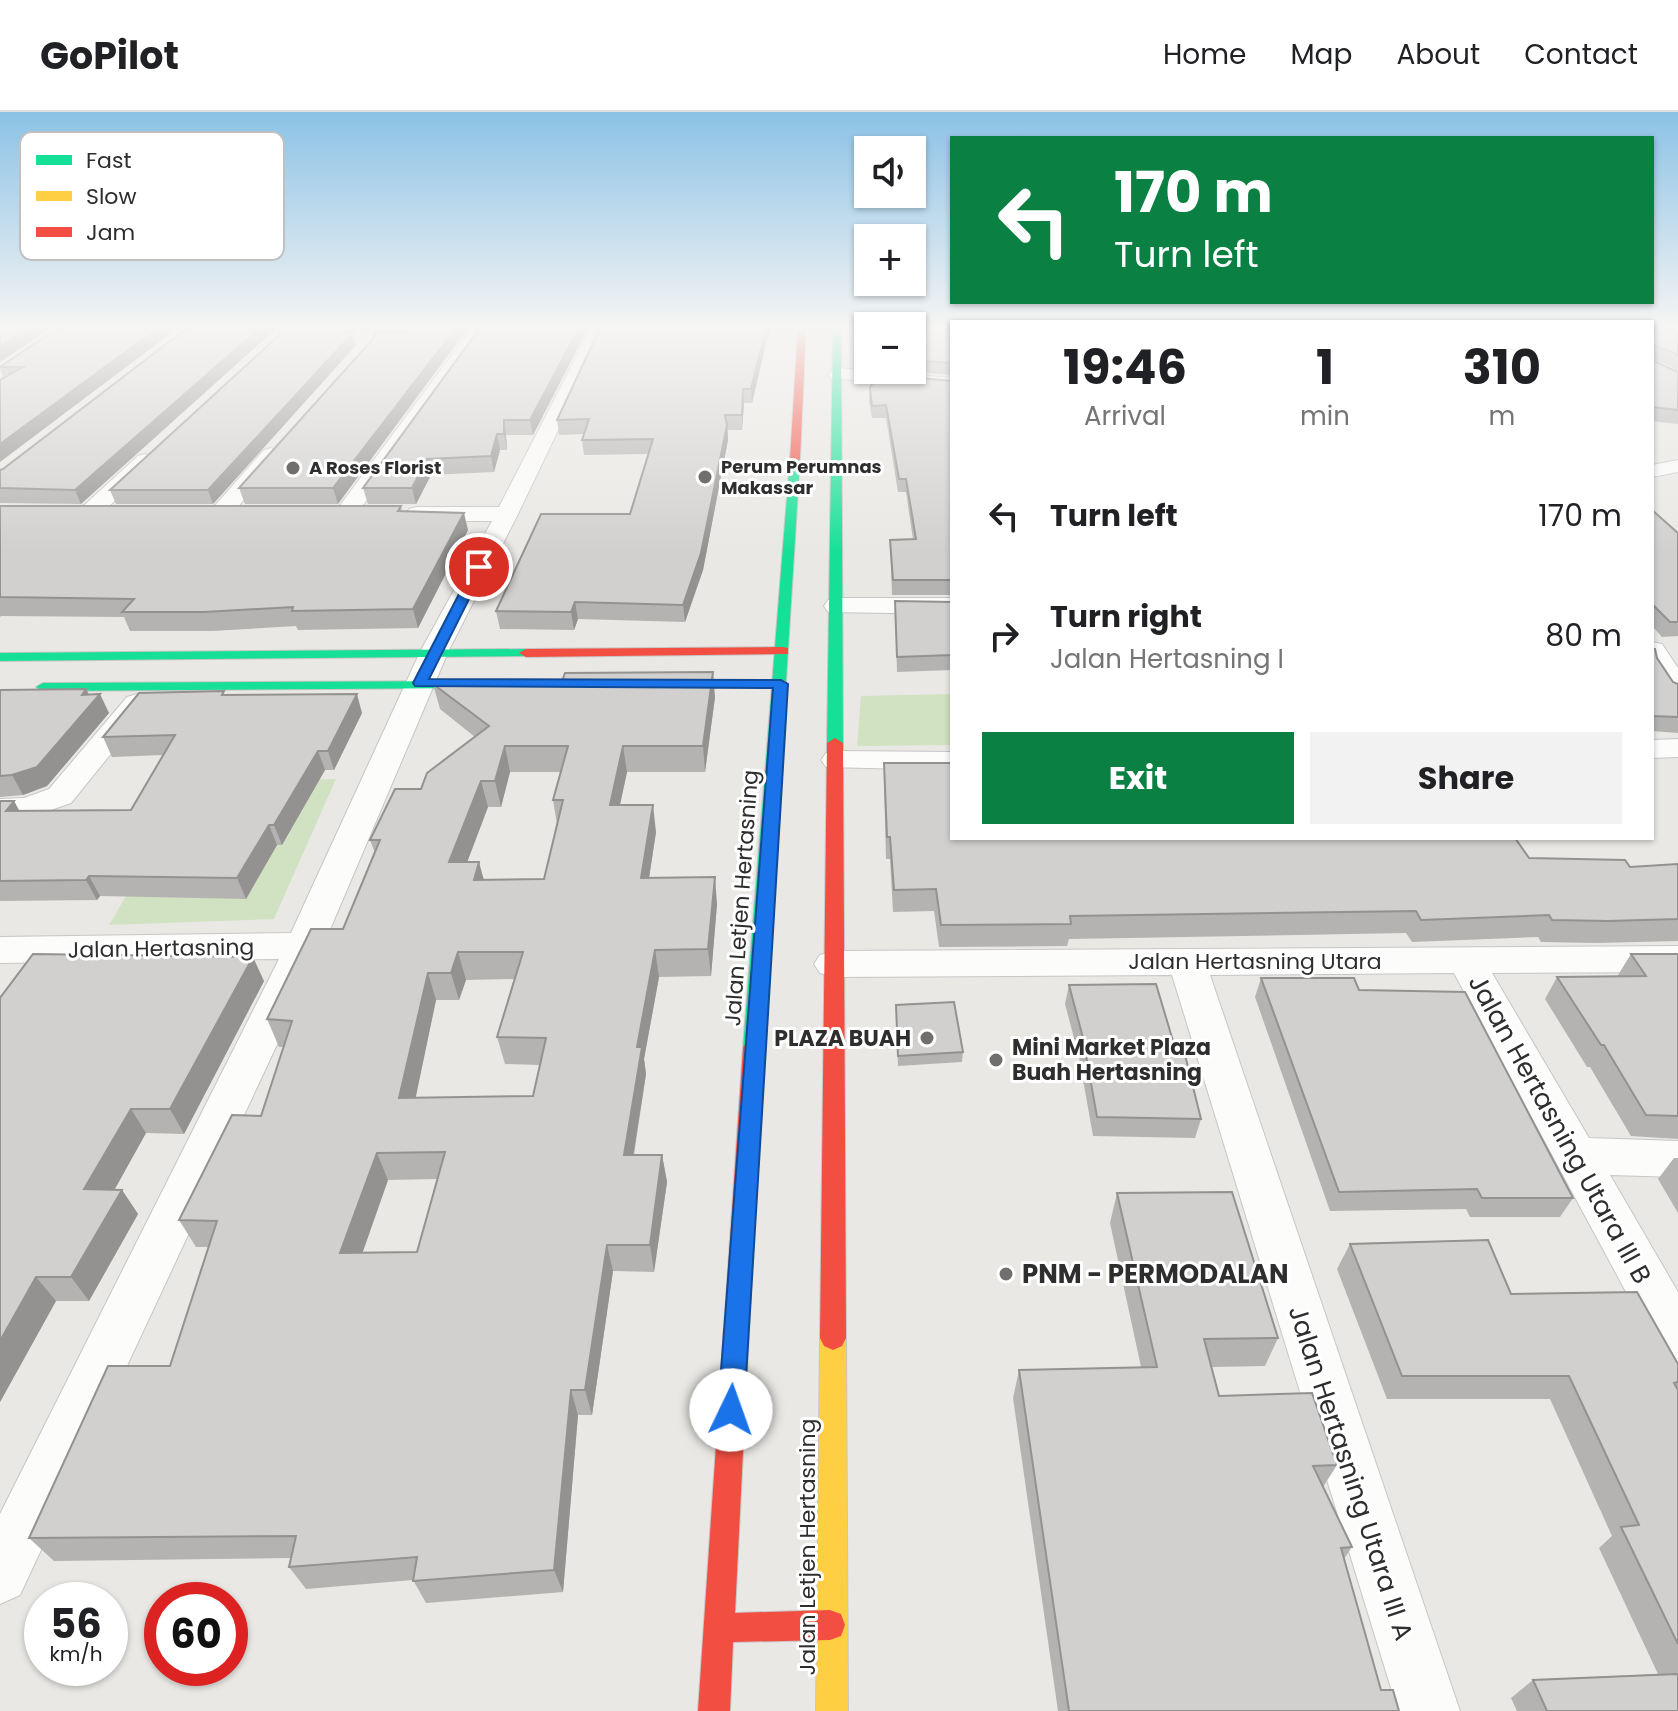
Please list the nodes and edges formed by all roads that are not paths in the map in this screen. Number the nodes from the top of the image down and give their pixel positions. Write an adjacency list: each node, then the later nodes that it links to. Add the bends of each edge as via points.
1 (423, 403): 16 (street, via 338,514)
2 (562, 403): 16 (street)
3 (808, 403): 9 (main road, Jalan Letjen Hertasning)
4 (831, 403): 9 (main road, Jalan Letjen Hertasning)
5 (289, 435): 14 (street)
6 (155, 450): 11 (street)
7 (1678, 466): 8 (street)
8 (1654, 471)
9 (814, 480): 17 (main road, Jalan Letjen Hertasning); 19 (main road, Jalan Letjen Hertasning)
10 (59, 514): 11 (street)
11 (88, 514): 12 (street)
12 (117, 514)
13 (191, 514): 14 (street)
14 (220, 514): 15 (street)
15 (251, 514)
16 (507, 514): 23 (street)
17 (837, 606): 18 (street); 31 (main road, Jalan Letjen Hertasning)
18 (950, 606)
19 (783, 651): 20 (main road); 25 (main road, Jalan Letjen Hertasning)
20 (602, 652): 23 (main road); 24 (main road)
21 (1654, 653): 28 (street)
22 (0, 657): 23 (main road, via 174,656)
23 (427, 668): 24 (main road); 27 (main road); 34 (street)
24 (592, 684): 25 (main road)
25 (781, 684): 45 (main road, Jalan Letjen Hertasning)
26 (30, 687): 27 (main road)
27 (150, 687): 33 (street, via 60,796 28,808)
28 (1678, 689)
29 (1678, 748): 30 (street)
30 (1654, 749)
31 (837, 760): 32 (street); 39 (main road, Jalan Letjen Hertasning)
32 (950, 761)
33 (0, 809)
34 (304, 946): 35 (street, Jalan Hertasning); 43 (street)
35 (6, 958)
36 (1678, 959): 38 (street, Jalan Hertasning Utara)
37 (1186, 960): 38 (street, Jalan Hertasning Utara); 39 (street, Jalan Hertasning Utara); 48 (street, Jalan Hertasning Utara III A)
38 (1466, 960): 40 (street, Jalan Hertasning Utara III B)
39 (833, 964): 44 (main road, Jalan Letjen Hertasning)
40 (1577, 1156): 41 (street); 42 (street, Jalan Hertasning Utara III B)
41 (1678, 1159)
42 (1678, 1339)
43 (0, 1575)
44 (830, 1625): 45 (main road); 47 (main road, Jalan Letjen Hertasning)
45 (717, 1628): 46 (main road, Jalan Letjen Hertasning)
46 (714, 1711)
47 (832, 1711)
48 (1429, 1711)

